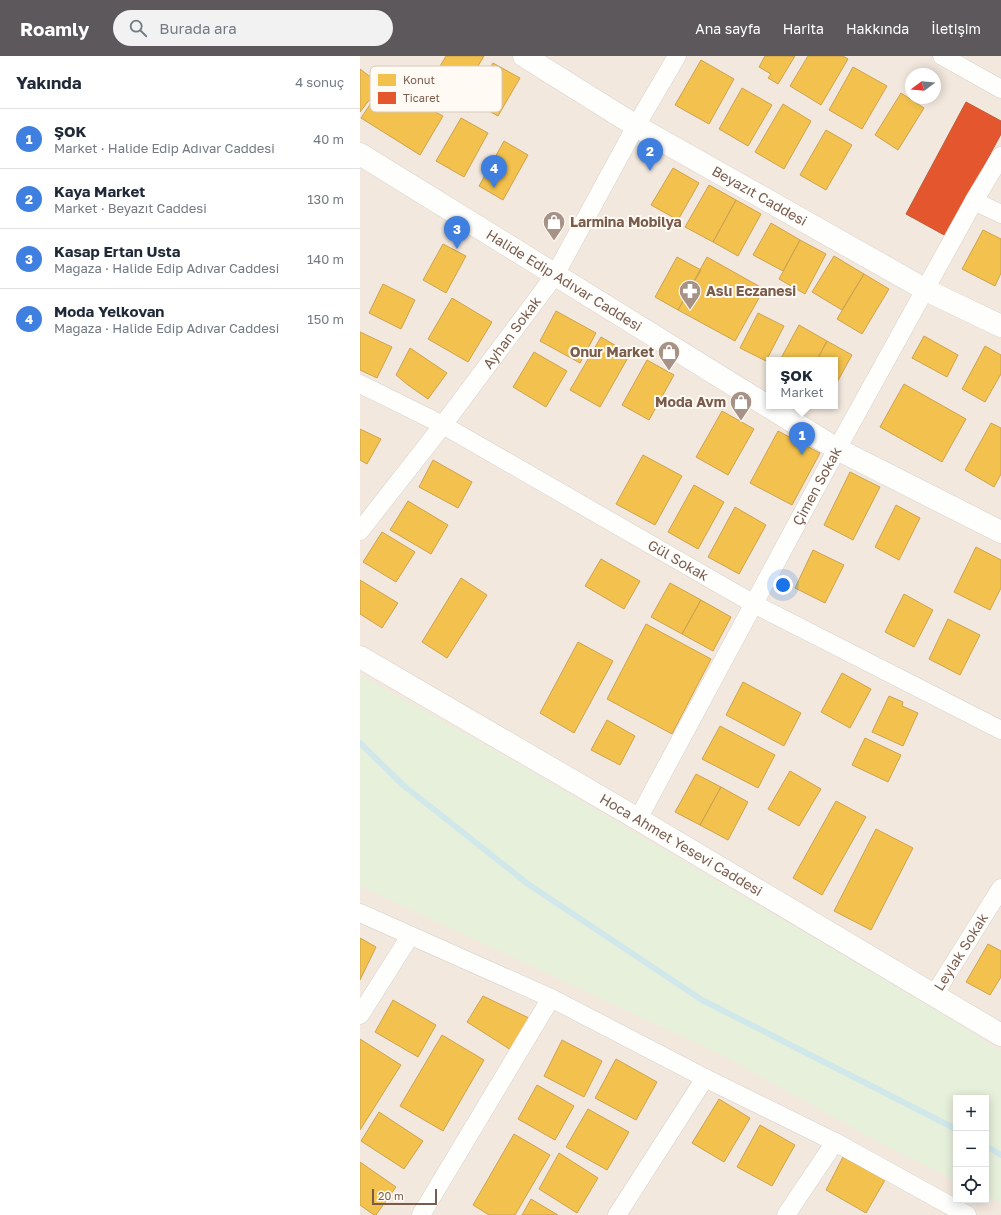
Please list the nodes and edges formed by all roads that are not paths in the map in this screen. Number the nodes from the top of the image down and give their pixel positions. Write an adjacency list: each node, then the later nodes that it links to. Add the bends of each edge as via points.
1 (524, 56): 5 (street, Beyazıt Caddesi)
2 (677, 56): 5 (street, Ayhan Sokak)
3 (942, 56): 4 (street)
4 (1001, 89)
5 (636, 126): 10 (street, Ayhan Sokak); 11 (street, Beyazıt Caddesi)
6 (360, 154): 10 (street, Halide Edip Adıvar Caddesi)
7 (1001, 156): 8 (street, Çimen Sokak)
8 (974, 201): 9 (street); 11 (street, Çimen Sokak)
9 (1001, 214)
10 (555, 275): 14 (street, Halide Edip Adıvar Caddesi); 16 (street, Ayhan Sokak)
11 (926, 290): 12 (street, Beyazıt Caddesi); 17 (street, Çimen Sokak)
12 (1001, 326)
13 (360, 384): 16 (street, Gül Sokak)
14 (766, 405)
15 (772, 409): 17 (street, Halide Edip Adıvar Caddesi)
16 (443, 425): 18 (street, Ayhan Sokak); 20 (street, Gül Sokak)
17 (837, 449): 19 (street, Halide Edip Adıvar Caddesi); 20 (street, Çimen Sokak)
18 (360, 531)
19 (1001, 532)
20 (754, 604): 22 (street, Gül Sokak); 23 (street, Çimen Sokak)
21 (360, 657): 23 (street, Hoca Ahmet Yesevi Caddesi)
22 (1001, 730)
23 (638, 819): 27 (street, Hoca Ahmet Yesevi Caddesi)
24 (1001, 888): 27 (street, Leylak Sokak)
25 (360, 913): 26 (street)
26 (410, 936): 28 (street); 29 (street)
27 (934, 995): 30 (street, Hoca Ahmet Yesevi Caddesi)
28 (551, 998): 31 (street); 34 (street)
29 (360, 1015)
30 (1001, 1035)
31 (705, 1078): 32 (street); 35 (street)
32 (835, 1142): 33 (street); 36 (street)
33 (960, 1213)
34 (421, 1215)
35 (617, 1215)
36 (786, 1215)

